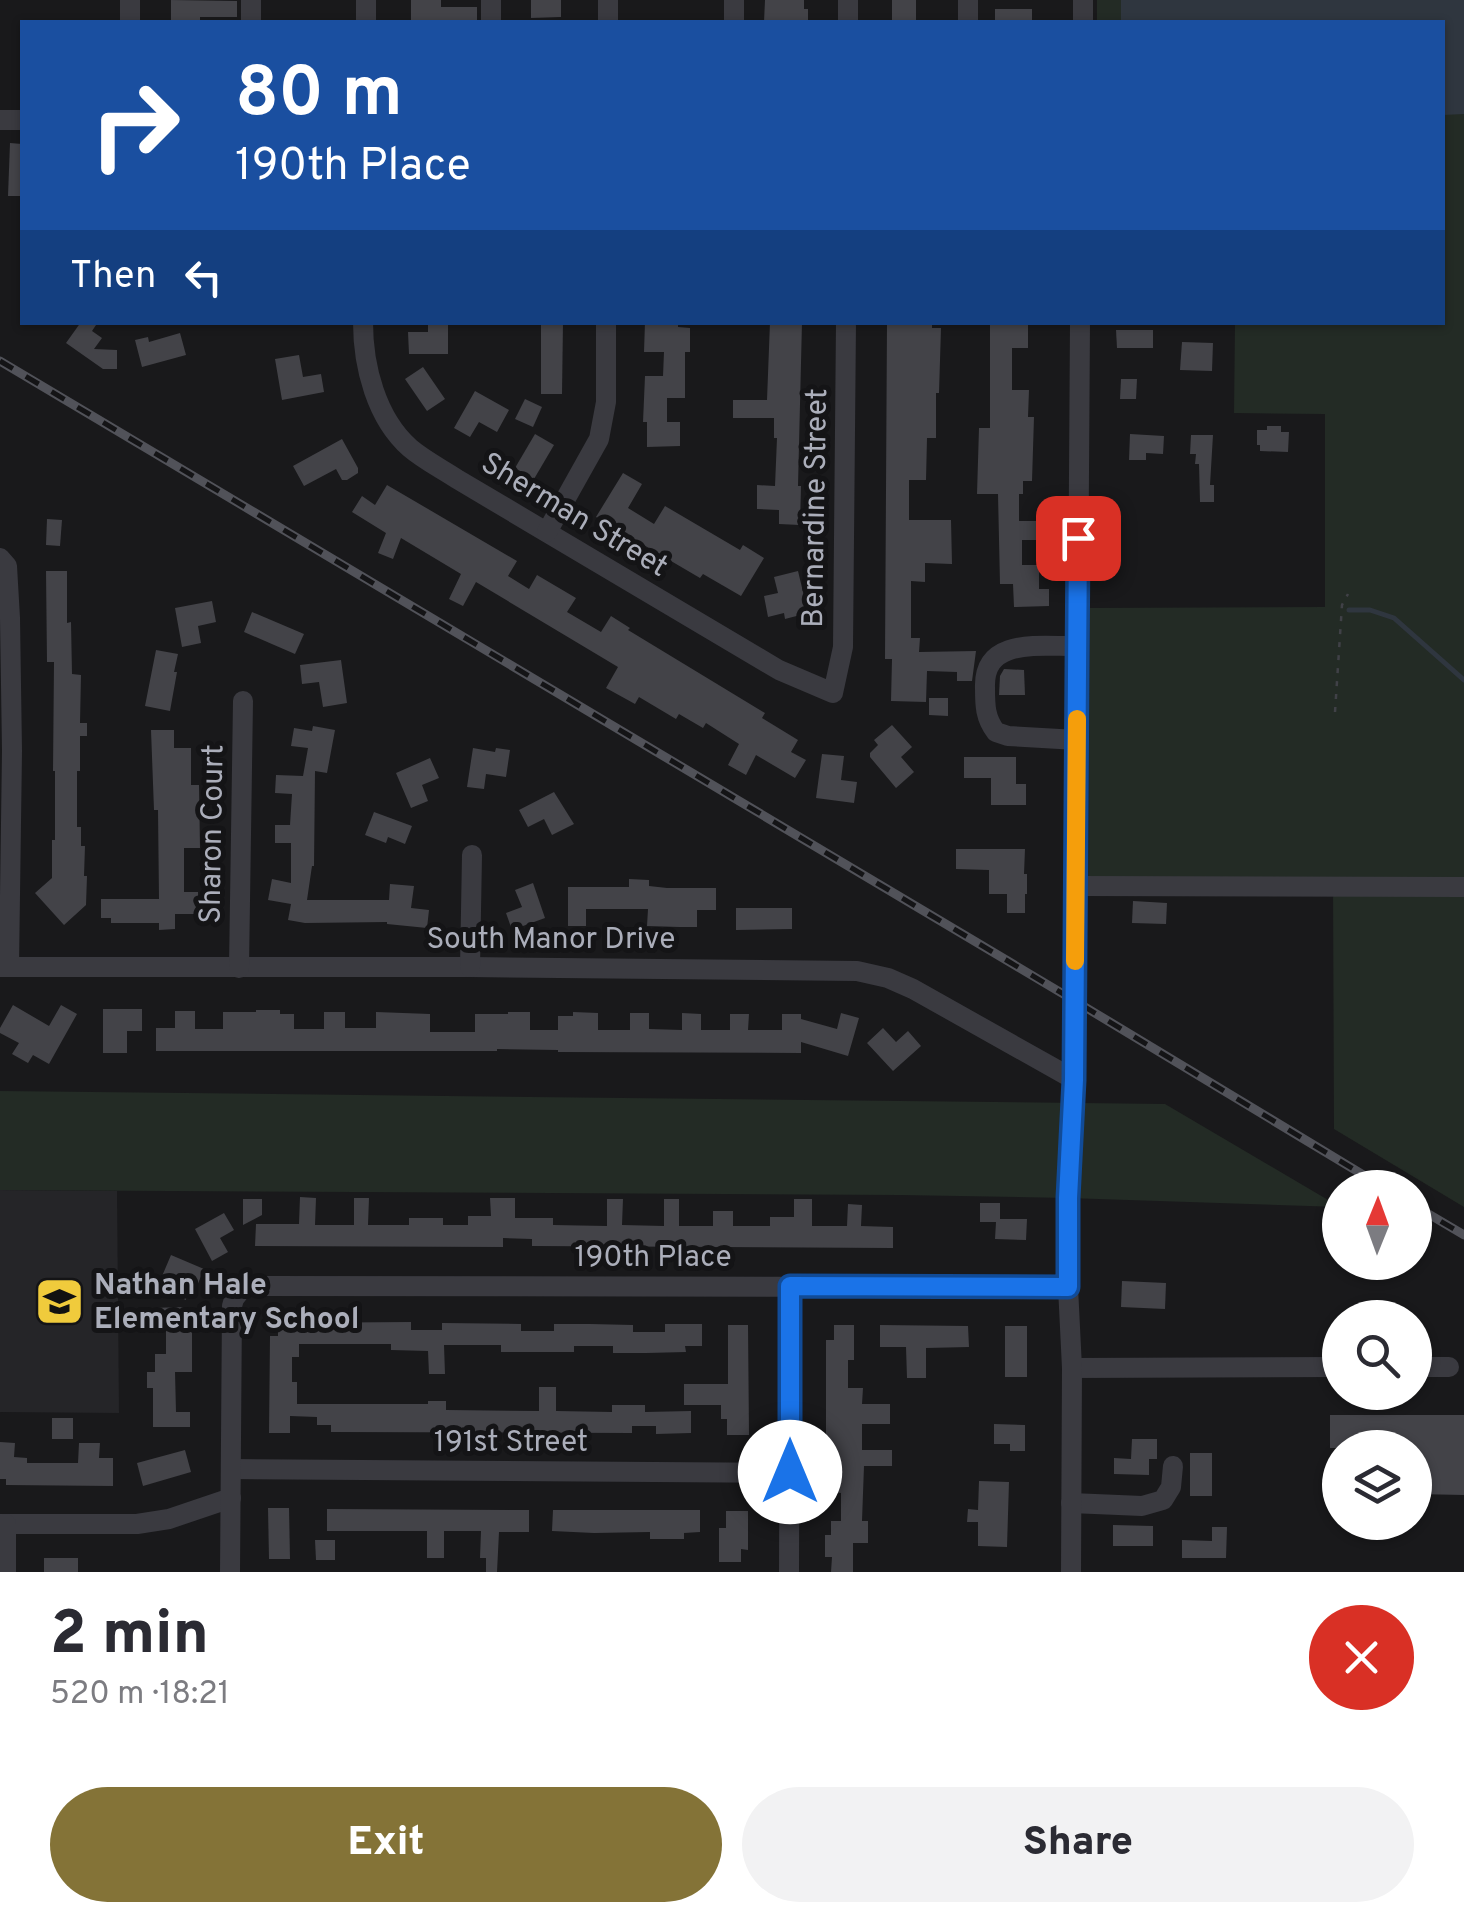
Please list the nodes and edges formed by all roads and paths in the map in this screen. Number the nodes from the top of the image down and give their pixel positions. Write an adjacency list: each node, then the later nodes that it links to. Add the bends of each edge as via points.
1 (364, 325): 5 (street, Sherman Street, via 385,419 410,448)
2 (606, 325): 5 (street, via 599,439)
3 (846, 325): 9 (street, Bernardine Street, via 843,647)
4 (1080, 325): 8 (street)
5 (546, 532): 9 (street, Sherman Street, via 779,670)
6 (0, 558): 13 (street, via 8,566)
7 (1348, 594): 11 (path)
8 (1078, 646): 12 (street); 12 (street, via 1010,649 990,661 984,680 986,714 996,732)
9 (833, 693)
10 (243, 701): 19 (street, Sharon Court)
11 (1335, 712)
12 (1077, 740): 15 (street)
13 (6, 751): 17 (street)
14 (472, 855): 18 (street)
15 (1076, 886): 16 (street); 20 (street)
16 (1464, 887)
17 (4, 967): 19 (street, South Manor Drive)
18 (470, 967): 19 (street, South Manor Drive); 20 (street, South Manor Drive, via 857,971 914,988)
19 (239, 968)
20 (1074, 1080): 22 (street)
21 (790, 1286): 22 (street, 190th Place); 28 (street, 190th Place, via 250,1284 232,1306); 29 (street)
22 (1068, 1287): 26 (street)
23 (1322, 1367): 26 (street)
24 (1432, 1367): 25 (street)
25 (1449, 1367)
26 (1072, 1368): 31 (street)
27 (1172, 1466): 31 (street, via 1163,1500)
28 (231, 1469): 29 (street, 191st Street); 30 (street)
29 (790, 1472): 35 (street)
30 (230, 1498): 32 (street, via 137,1524); 34 (street)
31 (1071, 1503): 36 (street)
32 (3, 1524): 33 (street)
33 (6, 1572)
34 (230, 1572)
35 (789, 1572)
36 (1071, 1572)

